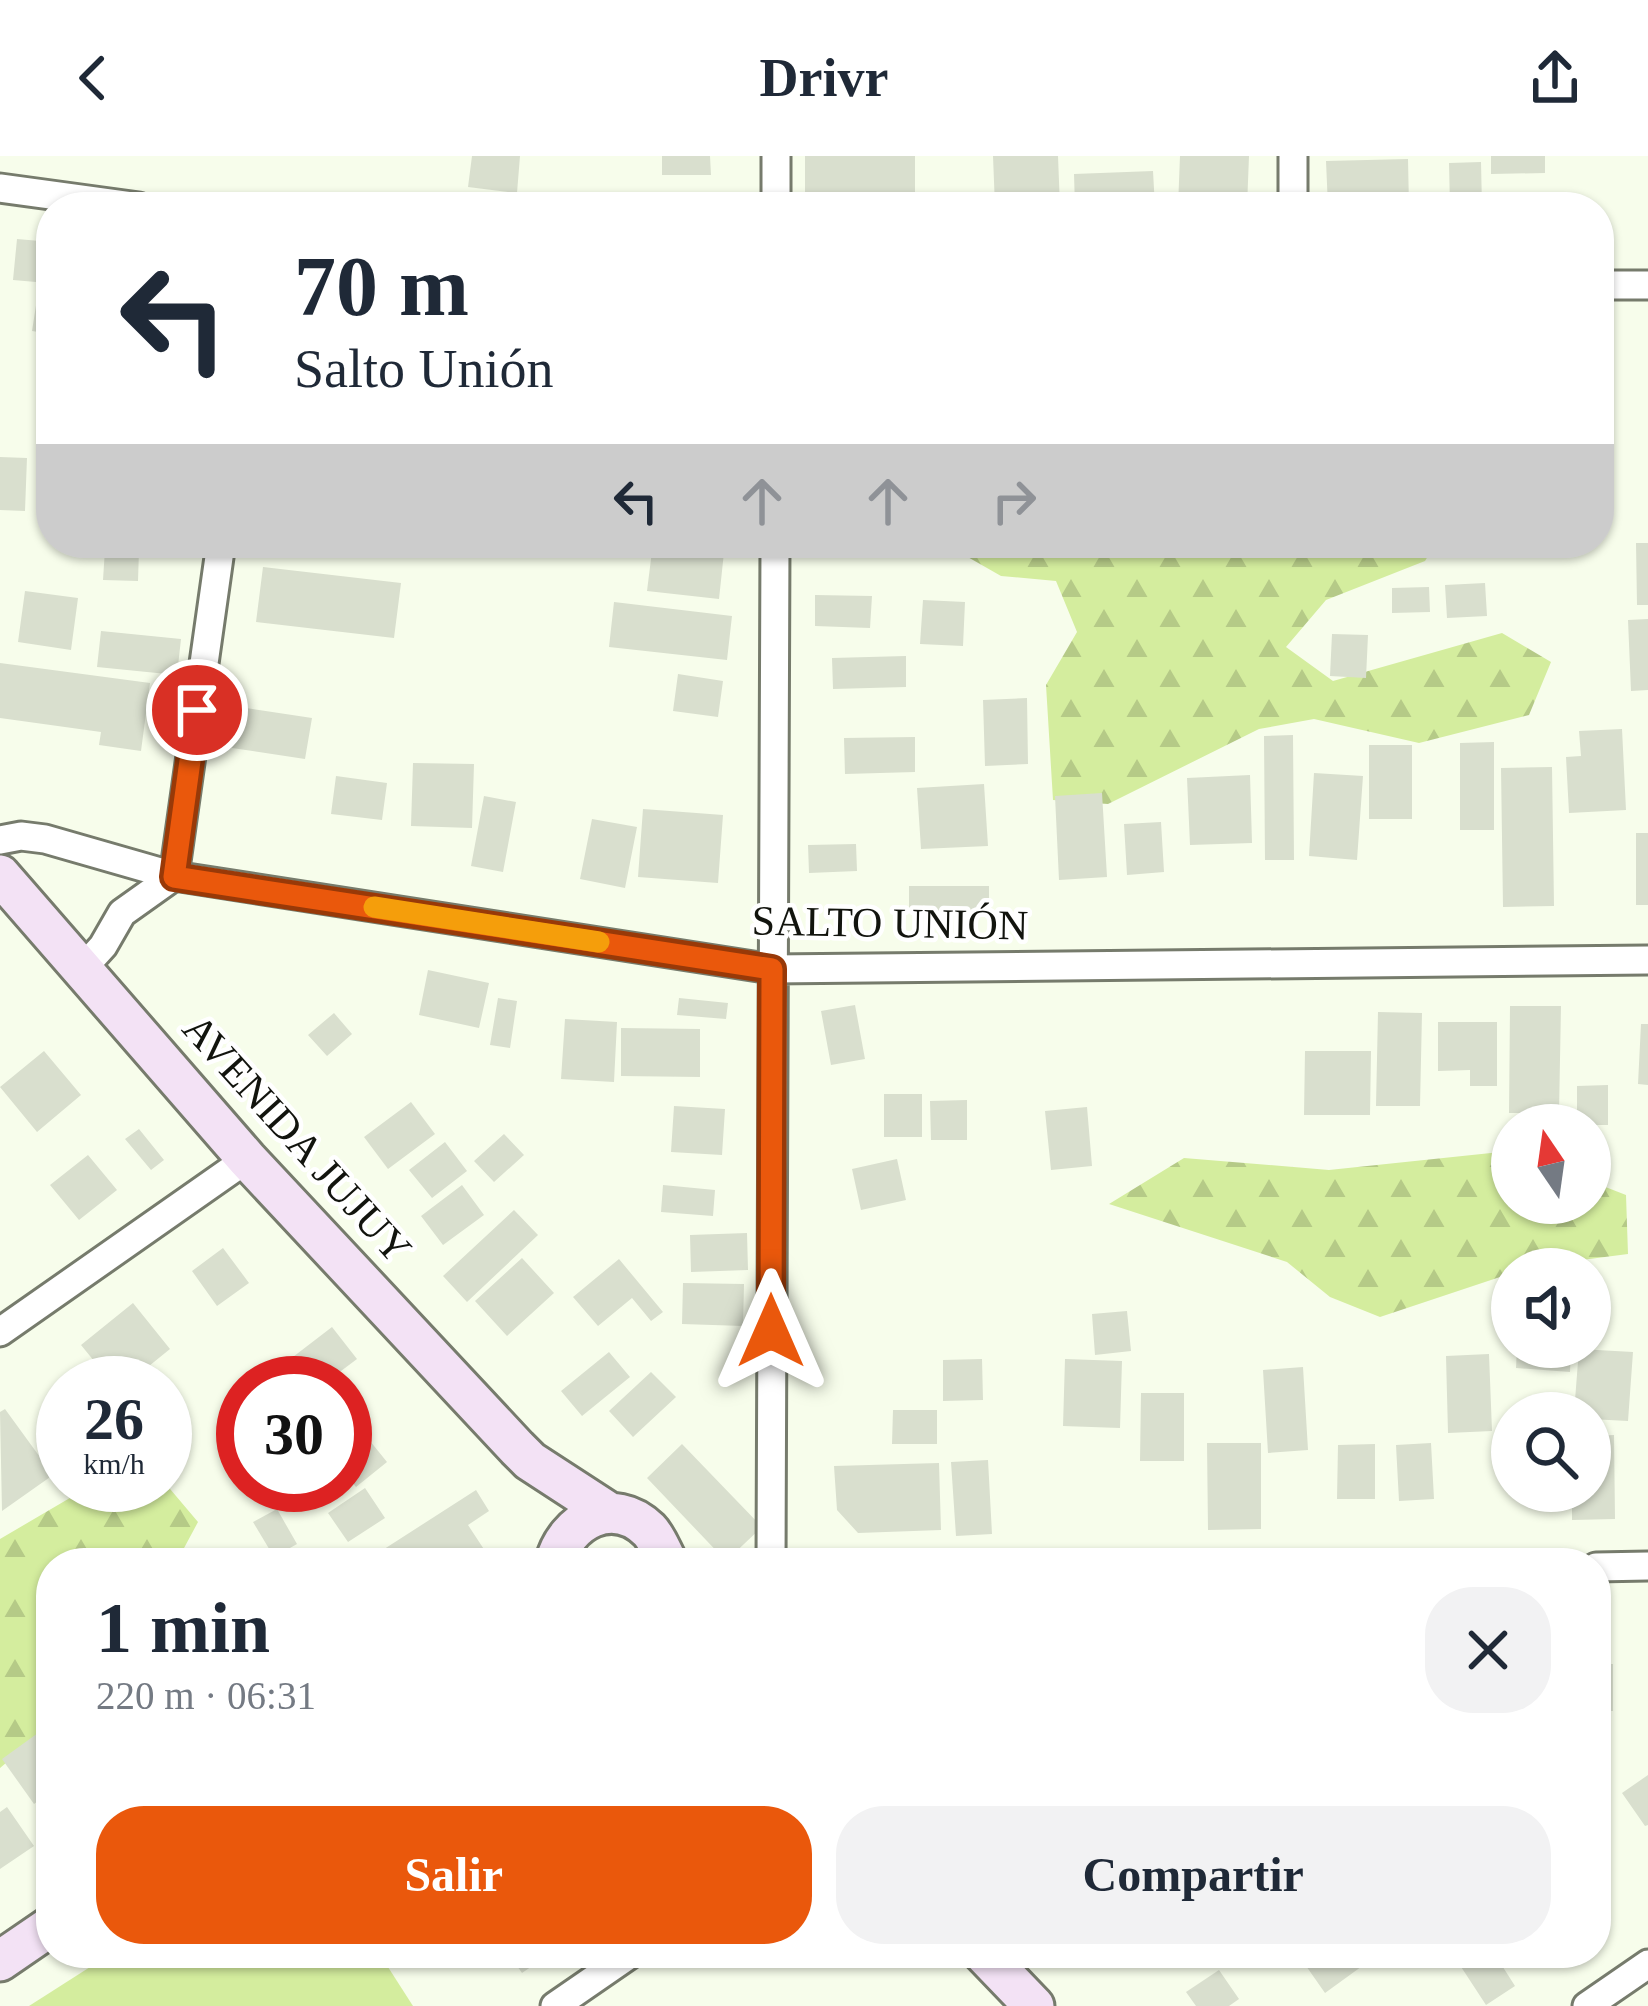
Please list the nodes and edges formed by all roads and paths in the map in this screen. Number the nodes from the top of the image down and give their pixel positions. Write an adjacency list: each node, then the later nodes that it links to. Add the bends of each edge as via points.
1 (776, 156): 4 (street)
2 (1293, 156): 5 (street)
3 (0, 188): 6 (street)
4 (776, 192)
5 (1293, 192)
6 (36, 193)
7 (1614, 285): 8 (street)
8 (1648, 285)
9 (219, 558): 13 (street)
10 (775, 558): 16 (street)
11 (0, 840): 13 (street, SALTO UNIÓN, via 45,839)
12 (0, 875): 15 (street, AVENIDA JUJUY)
13 (174, 877): 15 (street, via 122,913); 16 (street, SALTO UNIÓN)
14 (1648, 960): 16 (street, SALTO UNIÓN)
15 (83, 968): 17 (street, AVENIDA JUJUY)
16 (772, 969): 24 (street)
17 (247, 1159): 18 (street); 19 (street, AVENIDA JUJUY)
18 (0, 1332)
19 (530, 1461): 20 (street, AVENIDA JUJUY); 21 (street, AVENIDA JUJUY)
20 (610, 1513): 22 (street, via 578,1523); 23 (street, AVENIDA JUJUY, via 652,1532)
21 (556, 1548)
22 (560, 1548)
23 (660, 1548)
24 (771, 1548)
25 (1648, 1566): 26 (street)
26 (1611, 1567)
27 (36, 1936): 28 (street)
28 (0, 1961)
29 (1648, 1964): 34 (street)
30 (610, 1968): 32 (street)
31 (997, 1968): 33 (street)
32 (555, 2006)
33 (1034, 2006)
34 (1587, 2006)

